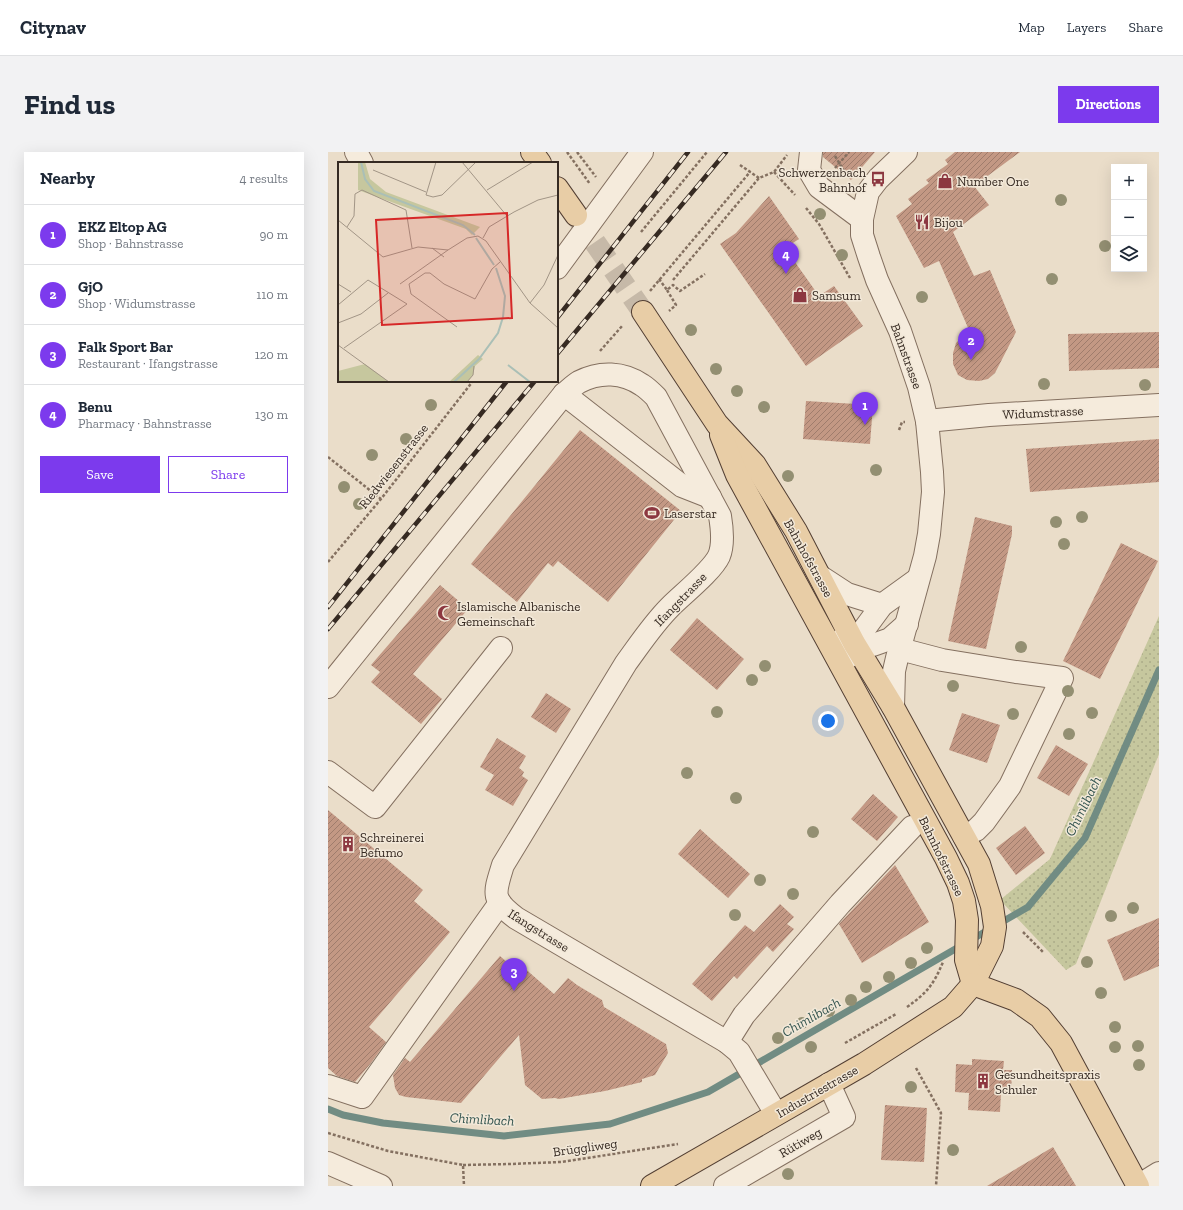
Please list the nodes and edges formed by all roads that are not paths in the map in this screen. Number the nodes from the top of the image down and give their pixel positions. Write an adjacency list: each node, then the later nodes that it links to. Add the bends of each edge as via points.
1 (356, 152): 6 (street)
2 (532, 152): 7 (main road)
3 (642, 152): 11 (street, via 602,192)
4 (811, 152): 10 (street, via 810,170 819,187)
5 (906, 152): 10 (street, Bahnstrasse, via 868,192)
6 (361, 162)
7 (539, 162)
8 (558, 189): 9 (main road)
9 (576, 215)
10 (862, 219): 15 (street, Bahnstrasse, via 862,235 869,257 900,331 919,387)
11 (558, 266)
12 (646, 302): 16 (main road, Bahnhofstrasse)
13 (564, 394): 17 (street, via 682,486); 17 (street, Ifangstrasse, via 578,382 594,376 611,374 628,377 644,385 656,397); 27 (street, Ifangstrasse)
14 (1159, 405): 15 (street, Widumstrasse)
15 (927, 421): 19 (street, Bahnstrasse, via 933,492 929,534)
16 (717, 424): 18 (main road, Bahnhofstrasse, via 755,465 796,531); 22 (main road, Bahnhofstrasse, via 737,475)
17 (710, 497): 32 (street, Ifangstrasse, via 720,516 723,533 719,555 710,568 659,619 626,663 503,865 497,885 497,899)
18 (821, 578): 20 (street, via 847,594); 23 (main road, Bahnhofstrasse)
19 (918, 579): 20 (street); 21 (street, Bahnstrasse)
20 (882, 605): 23 (street)
21 (907, 624): 23 (street, via 890,639 873,645); 25 (street, Bahnstrasse)
22 (824, 634): 23 (street); 26 (main road, Bahnhofstrasse)
23 (854, 643): 26 (street, via 847,656); 28 (main road, Bahnhofstrasse)
24 (501, 648): 29 (street, via 375,807)
25 (900, 649): 28 (street, Bahnstrasse, via 894,671); 31 (street, via 942,660 1062,678 1010,786 984,822)
26 (844, 670): 33 (main road, Bahnhofstrasse, via 958,883 967,920 966,960)
27 (328, 687)
28 (893, 707): 31 (main road, Bahnhofstrasse)
29 (328, 772)
30 (912, 827): 34 (street, via 840,904 749,1009)
31 (964, 836): 33 (main road, Bahnhofstrasse, via 979,864 992,906 995,927 992,946)
32 (500, 904): 34 (street, Ifangstrasse, via 516,918); 36 (street, via 362,1097)
33 (973, 984): 35 (main road, Industriestrasse, via 953,1007); 43 (main road, via 1016,1000 1040,1017 1061,1043)
34 (733, 1047): 37 (street, Ifangstrasse)
35 (829, 1084): 37 (main road, Industriestrasse); 42 (street, Rütiweg, via 844,1117)
36 (328, 1086)
37 (776, 1114): 41 (main road, Industriestrasse)
38 (328, 1163): 40 (street)
39 (1159, 1172): 43 (street)
40 (381, 1186)
41 (652, 1186)
42 (725, 1186)
43 (1138, 1186)

